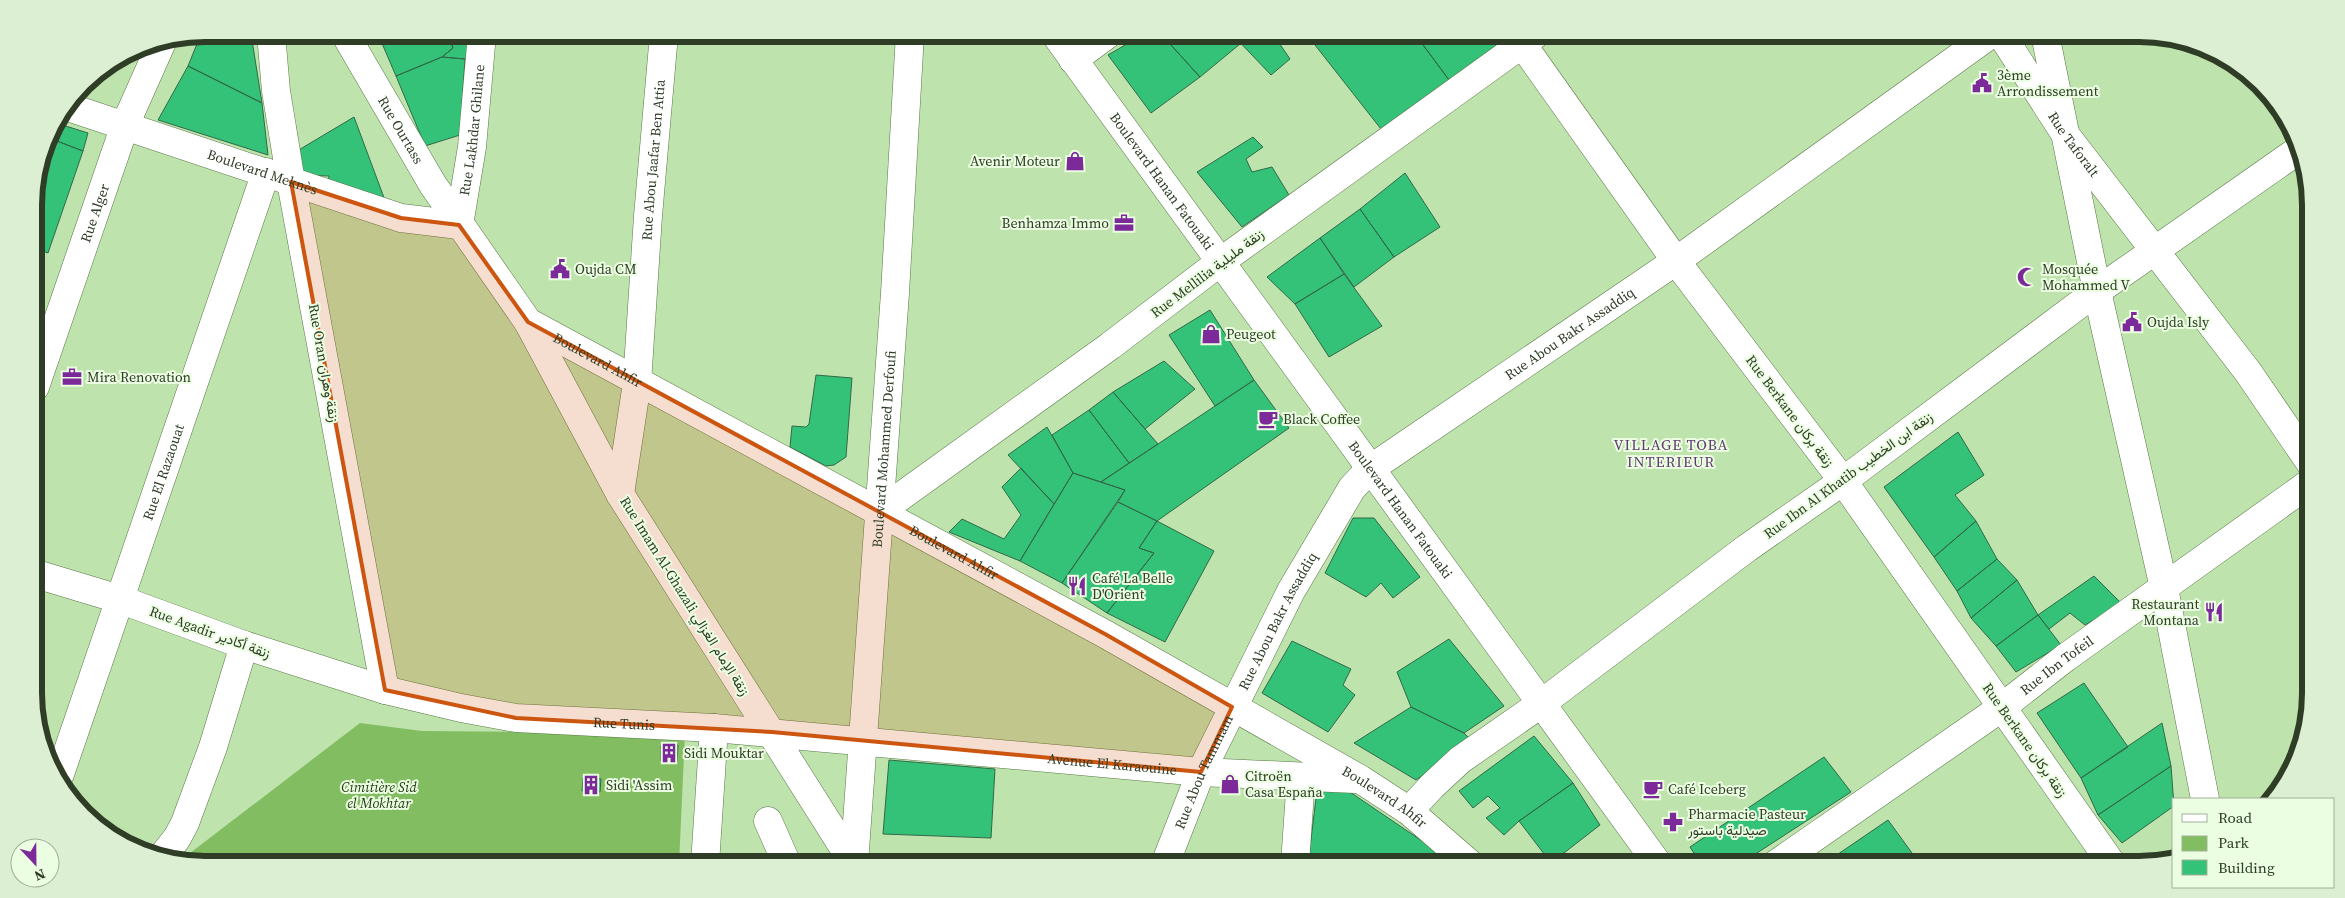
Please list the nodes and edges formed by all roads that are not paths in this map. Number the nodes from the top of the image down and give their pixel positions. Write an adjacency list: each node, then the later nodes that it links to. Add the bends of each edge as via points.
1 (1517, 42): 24 (street, Rue Mellilia زنقة مليلية)
2 (1528, 42): 23 (street, Rue Berkane زنقة بركان)
3 (1980, 42): 23 (street, Rue Abou Bakr Assaddiq)
4 (2006, 42): 17 (street, Rue Taforalt)
5 (2047, 42): 17 (street)
6 (272, 43): 20 (street, Rue Oran زنقة وهران)
7 (350, 43): 21 (street, Rue Ourtass)
8 (481, 43): 21 (street, Rue Lakhdar Ghilane, via 472,147)
9 (663, 43): 28 (street, Rue Abou Jaafar Ben Attia)
10 (910, 43): 34 (street, Boulevard Mohammed Derfoufi)
11 (1061, 43): 14 (street, Boulevard Hanan Fatouaki)
12 (1097, 43): 14 (street)
13 (159, 50): 16 (street, Rue Alger)
14 (1074, 60): 24 (street, Boulevard Hanan Fatouaki)
15 (74, 109): 16 (street, Boulevard Meknès)
16 (125, 125): 19 (street, Boulevard Meknès); 27 (street, Rue Alger)
17 (2065, 134): 22 (street, Rue Taforalt); 25 (street)
18 (2294, 153): 22 (street, Rue Ibn Al Khatib زنقة ابن الخطيب)
19 (266, 172): 20 (street, Boulevard Meknès); 37 (street, Rue El Razaouat)
20 (291, 182): 21 (street, Boulevard Meknès, via 401,218); 39 (street, Rue Oran زنقة وهران)
21 (459, 225): 26 (street, Boulevard Ahfir)
22 (2155, 251): 25 (street, Rue Ibn Al Khatib زنقة ابن الخطيب); 29 (street, Rue Taforalt, via 2248,372)
23 (1676, 261): 30 (street, Rue Abou Bakr Assaddiq); 31 (street, Rue Berkane زنقة بركان)
24 (1220, 262): 30 (street, Boulevard Hanan Fatouaki); 34 (street, Rue Mellilia زنقة مليلية, via 1110,346)
25 (2097, 291): 31 (street, Rue Ibn Al Khatib زنقة ابن الخطيب); 36 (street)
26 (528, 322): 28 (street, Boulevard Ahfir); 33 (street, Rue Imam Al-Ghazali زنقة الإمام الغزالي)
27 (43, 365)
28 (638, 383): 33 (street, Rue Abou Jaafar Ben Attia); 34 (street, Boulevard Ahfir)
29 (2302, 451)
30 (1370, 469): 40 (street, Boulevard Hanan Fatouaki); 41 (street, Rue Abou Bakr Assaddiq, via 1352,488 1292,591)
31 (1843, 481): 40 (street, Rue Ibn Al Khatib زنقة ابن الخطيب, via 1747,548); 42 (street, Rue Berkane زنقة بركان)
32 (2302, 488): 36 (street, Rue Ibn Tofeil)
33 (620, 494): 44 (street, Rue Imam Al-Ghazali زنقة الإمام الغزالي)
34 (878, 512): 41 (street, Boulevard Ahfir, via 1105,634); 45 (street, Boulevard Mohammed Derfoufi)
35 (42, 576): 37 (street, Rue Agadir زنقة أكادير)
36 (2164, 588): 42 (street, Rue Ibn Tofeil); 50 (street)
37 (119, 599): 38 (street, Rue Agadir زنقة أكادير); 46 (street, Rue El Razaouat)
38 (244, 646): 39 (street, Rue Agadir زنقة أكادير); 53 (street, via 213,747 184,823)
39 (384, 690): 43 (street, Rue Tunis, via 516,718)
40 (1542, 703): 51 (street, Rue Ibn Al Khatib زنقة ابن الخطيب, via 1460,760); 56 (street, Boulevard Hanan Fatouaki)
41 (1232, 707): 47 (street, Rue Abou Tammam); 49 (street, Boulevard Ahfir)
42 (2001, 708): 57 (street, Rue Ibn Tofeil); 58 (street, Rue Berkane زنقة بركان)
43 (714, 728): 44 (street, Rue Tunis); 59 (street)
44 (772, 732): 45 (street, Rue Tunis); 61 (street, Rue Imam Al-Ghazali زنقة الإمام الغزالي)
45 (865, 740): 47 (street, Avenue El Karaouine); 62 (street, Boulevard Mohammed Derfoufi)
46 (62, 769)
47 (1201, 772): 48 (street, Avenue El Karaouine); 63 (street, Rue Abou Tammam)
48 (1302, 777): 49 (street, Avenue El Karaouine); 54 (street)
49 (1360, 779): 51 (street, Boulevard Ahfir)
50 (2205, 798)
51 (1410, 811): 55 (street, Boulevard Ahfir)
52 (768, 821): 60 (street)
53 (167, 851)
54 (1296, 855)
55 (1460, 855)
56 (1652, 855)
57 (1789, 855)
58 (2106, 855)
59 (706, 856)
60 (783, 856)
61 (849, 856)
62 (855, 856)
63 (1168, 856)

